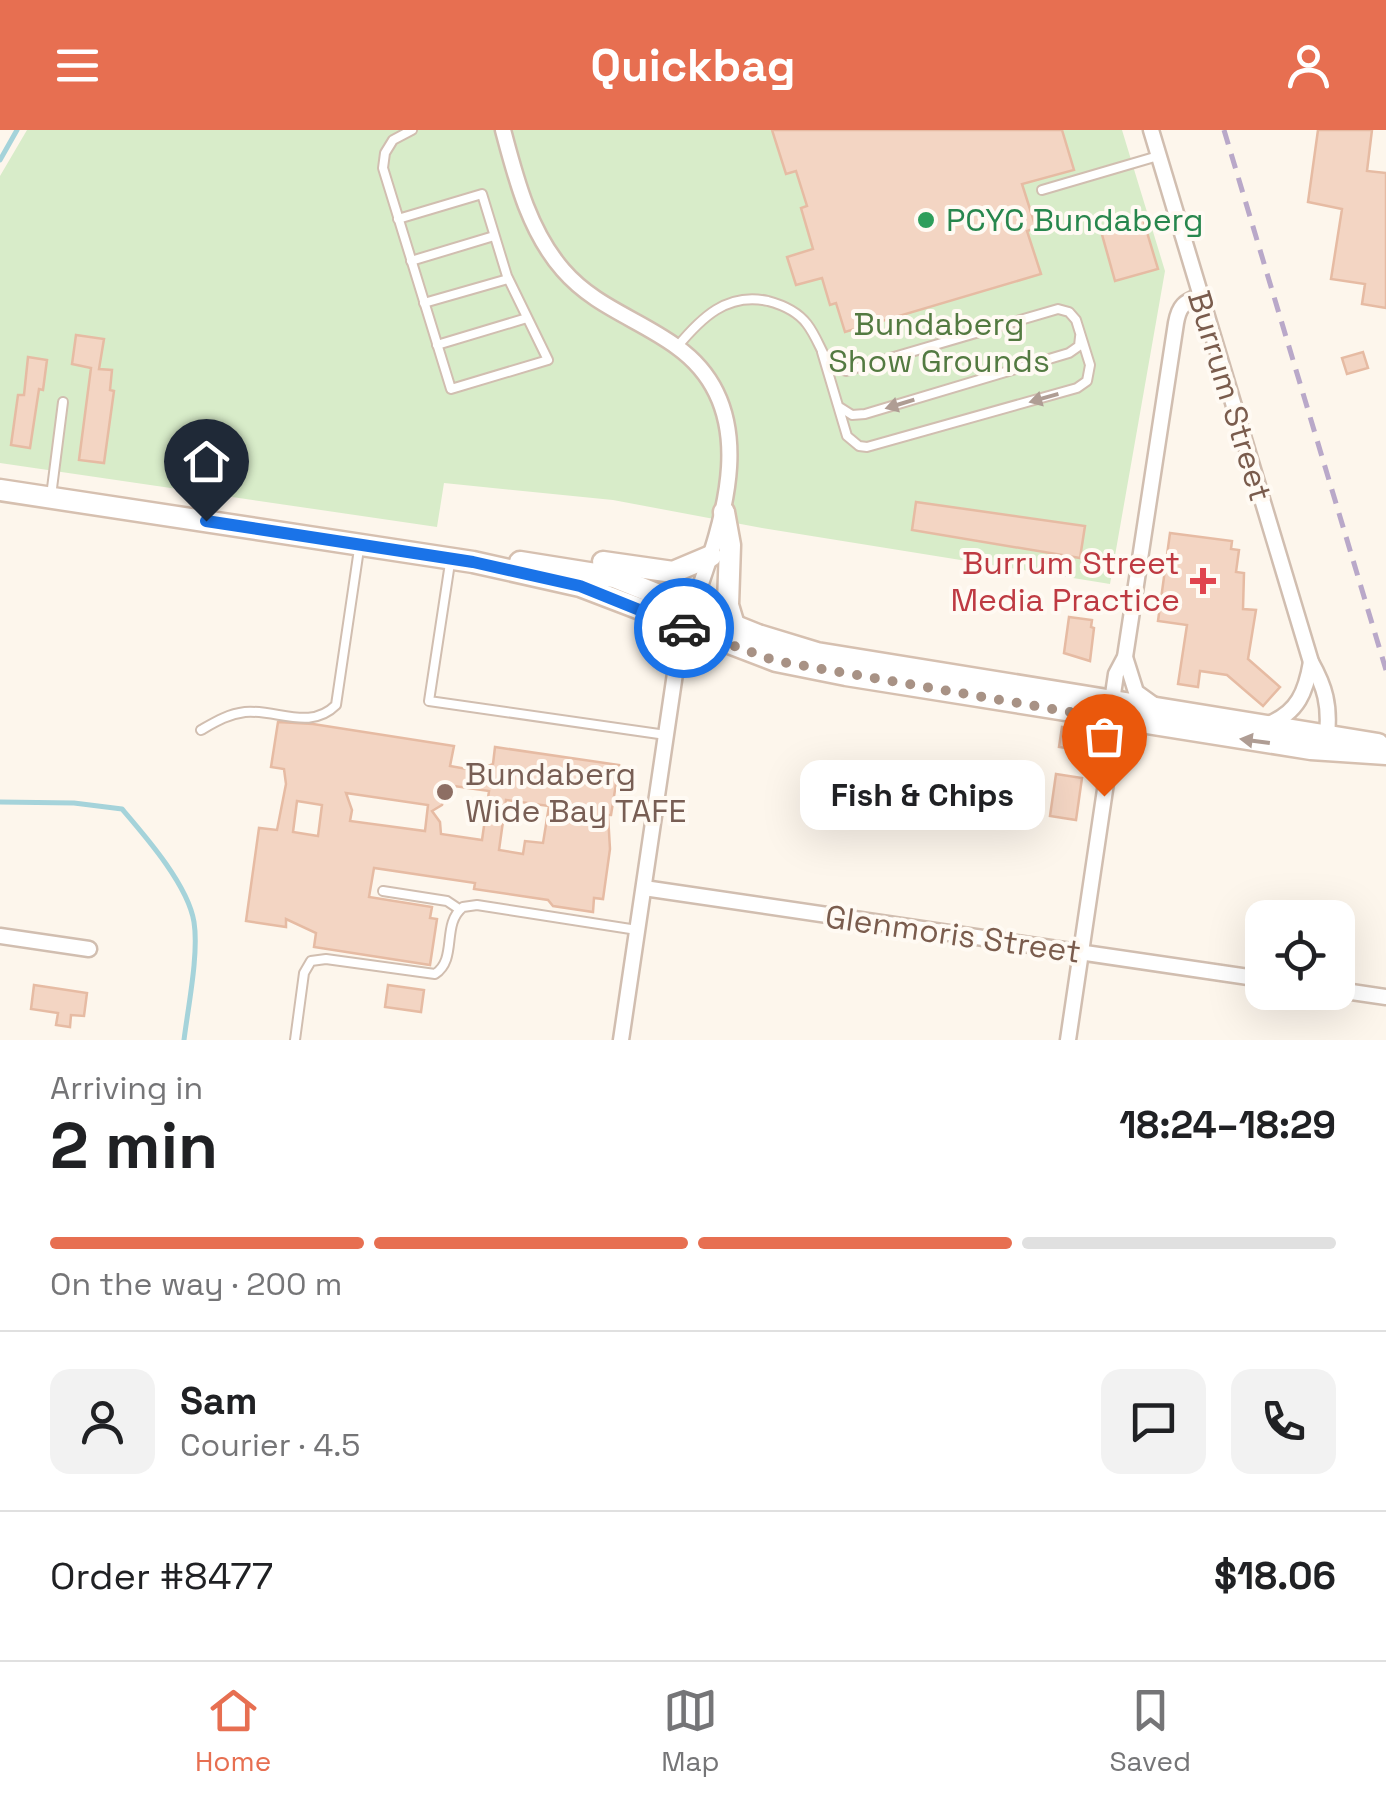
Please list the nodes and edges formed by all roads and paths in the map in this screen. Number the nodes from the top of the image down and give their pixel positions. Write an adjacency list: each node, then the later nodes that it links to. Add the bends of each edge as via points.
1 (412, 130): 6 (lane, via 393,140 383,159)
2 (503, 130): 15 (street, via 532,220 563,270 608,308)
3 (1151, 130): 4 (street, Burrum Street)
4 (1158, 156): 5 (lane); 10 (street, Burrum Street)
5 (1042, 190)
6 (398, 219): 7 (lane, via 482,194); 8 (lane)
7 (494, 236): 8 (lane); 9 (lane)
8 (411, 261): 11 (lane)
9 (508, 279): 11 (lane); 12 (lane)
10 (1200, 296): 29 (street, via 1179,309 1176,322); 30 (street, Burrum Street)
11 (424, 303): 14 (lane)
12 (527, 318): 14 (lane); 14 (lane, via 548,360 451,389)
13 (1080, 333): 16 (lane, via 1073,316 1058,309 853,370 834,368); 17 (lane, one-way to 17, via 1079,346 1069,353 864,414 847,413); 17 (lane, one-way to 17, via 1090,365 1083,385 878,447 850,440)
14 (437, 346)
15 (677, 347): 16 (lane, via 720,306 762,300 801,317); 21 (street, via 704,375 726,425)
16 (822, 352): 17 (lane)
17 (836, 399)
18 (63, 402): 20 (lane)
19 (0, 490): 20 (main road)
20 (51, 498): 22 (main road)
21 (724, 512): 23 (street); 28 (main road)
22 (360, 545): 24 (main road); 36 (lane, via 336,705 307,719 232,714)
23 (711, 556): 25 (main road, via 673,572 557,554); 27 (street)
24 (451, 558): 26 (main road); 37 (lane, via 430,701)
25 (508, 561): 26 (main road); 27 (main road, via 614,577)
26 (473, 562): 27 (main road)
27 (688, 619): 28 (main road); 33 (main road, via 776,661); 37 (street)
28 (734, 625): 31 (main road, via 846,658)
29 (1124, 657): 31 (street); 32 (street, via 1136,692)
30 (1311, 662): 35 (street, via 1297,704); 38 (street, Burrum Street, via 1327,694)
31 (1112, 701): 32 (main road); 34 (street)
32 (1160, 708): 35 (main road)
33 (1087, 715): 34 (main road); 40 (street, via 1107,739)
34 (1135, 723): 38 (main road, one-way to 34); 40 (street)
35 (1268, 724): 38 (main road)
36 (201, 730)
37 (666, 735): 41 (street)
38 (1319, 742): 39 (main road)
39 (1386, 750)
40 (1110, 756): 47 (street)
41 (644, 888): 44 (street); 47 (street, Glenmoris Street)
42 (383, 890): 43 (lane, via 447,901)
43 (459, 910): 44 (lane, via 477,905); 51 (lane, via 446,963 435,974 311,961)
44 (638, 930): 52 (street)
45 (0, 936): 46 (street)
46 (89, 949)
47 (1082, 952): 48 (street, Glenmoris Street); 53 (street)
48 (1245, 976)
49 (1355, 992): 50 (street)
50 (1386, 996)
51 (295, 1040)
52 (621, 1040)
53 (1068, 1040)

